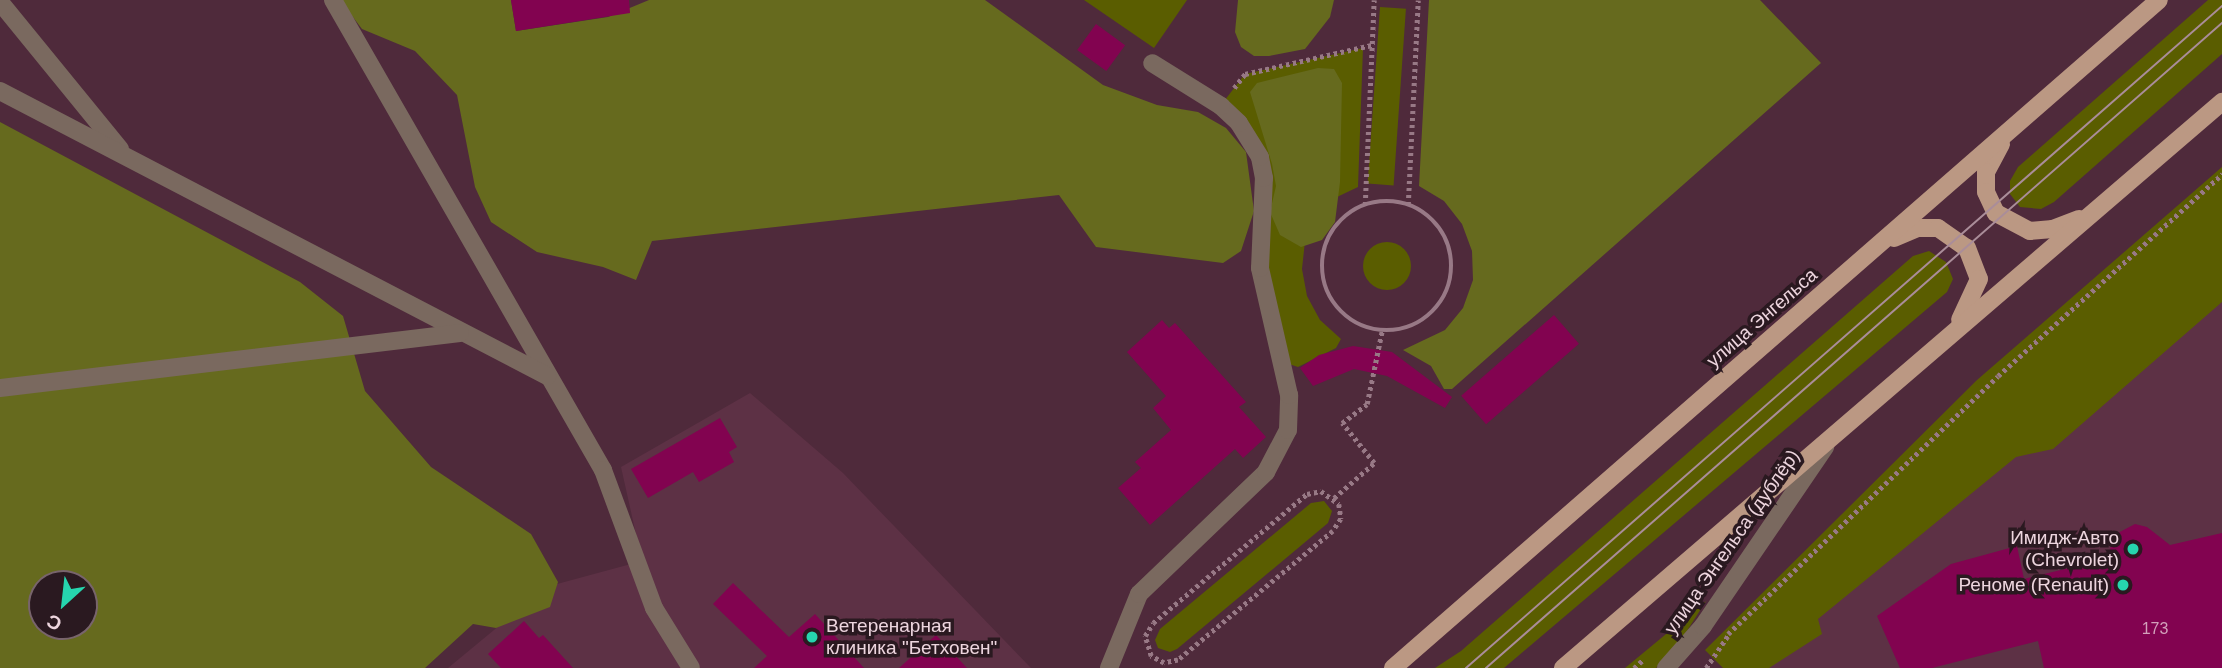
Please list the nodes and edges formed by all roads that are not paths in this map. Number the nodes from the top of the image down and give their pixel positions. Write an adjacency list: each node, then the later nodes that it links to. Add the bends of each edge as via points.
1 (333, 0): 13 (street)
2 (2159, 0): 7 (main road, улица Энгельса)
3 (0, 2): 8 (street)
4 (1152, 63): 17 (street, via 1221,106 1239,123 1260,157 1264,178 1260,268 1289,395 1288,430 1266,472 1139,594)
5 (0, 91): 8 (street)
6 (2222, 102): 9 (main road)
7 (2026, 115): 9 (main road, via 2001,143 1986,172 1986,192 1996,212 2029,231 2053,229); 10 (main road, улица Энгельса)
8 (125, 154): 11 (street)
9 (2111, 198): 12 (main road)
10 (1853, 267): 12 (main road, via 1917,228 1938,228 1967,248 1979,279 1972,302); 18 (main road, улица Энгельса)
11 (460, 333): 13 (street); 14 (street)
12 (1927, 356): 15 (main road)
13 (547, 376): 16 (street, via 603,470 654,608)
14 (0, 388)
15 (1830, 438): 19 (main road); 20 (street, улица Энгельса (дублёр), via 1703,626)
16 (691, 668)
17 (1109, 668)
18 (1393, 668)
19 (1563, 668)
20 (1665, 668)

